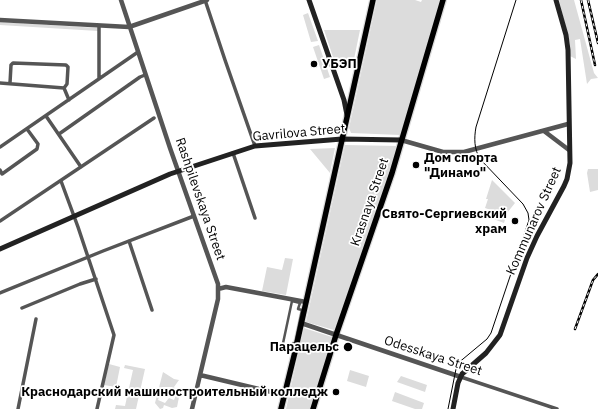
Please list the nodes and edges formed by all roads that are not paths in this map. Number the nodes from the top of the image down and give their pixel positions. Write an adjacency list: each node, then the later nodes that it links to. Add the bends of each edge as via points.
1 (121, 0): 9 (street, Rashpilevskaya Street)
2 (206, 0): 9 (street); 28 (street)
3 (309, 0): 17 (main road)
4 (373, 0): 17 (main road)
5 (443, 0): 27 (main road, Krasnaya Street)
6 (556, 0): 20 (main road, Kommunarov Street, via 568,50)
7 (0, 20): 8 (street)
8 (99, 26): 9 (street); 12 (street)
9 (129, 27): 10 (street, Rashpilevskaya Street)
10 (138, 52): 11 (street, Rashpilevskaya Street); 12 (street)
11 (145, 75): 24 (street); 34 (street, Rashpilevskaya Street)
12 (99, 78): 16 (street)
13 (0, 83): 14 (street)
14 (10, 83): 15 (street); 15 (street, via 13,63 66,65 67,84)
15 (64, 88): 16 (street)
16 (69, 100): 18 (street)
17 (347, 115): 22 (main road)
18 (46, 116): 21 (street); 24 (street)
19 (154, 118): 32 (street)
20 (568, 124): 23 (street, Gavrilova Street); 30 (main road, Kommunarov Street)
21 (27, 129): 29 (street); 33 (street, via 38,144 38,149 2,174)
22 (344, 131): 25 (main road); 26 (main road)
23 (544, 131): 27 (street, Gavrilova Street, via 456,152 443,152); 30 (street)
24 (58, 134): 32 (street)
25 (342, 139): 26 (main road, Gavrilova Street); 28 (main road, Gavrilova Street); 47 (main road)
26 (352, 139): 27 (main road, Gavrilova Street)
27 (401, 140): 52 (main road, Krasnaya Street, via 392,174)
28 (255, 146): 31 (main road, Gavrilova Street)
29 (0, 147)
30 (569, 150): 54 (main road, Kommunarov Street, via 570,166 567,179 533,244 500,335)
31 (233, 153): 34 (main road, Gavrilova Street); 38 (street)
32 (81, 167): 35 (street)
33 (0, 170)
34 (178, 171): 36 (main road, Gavrilova Street); 37 (street, Rashpilevskaya Street)
35 (61, 181): 36 (street); 39 (street)
36 (74, 216): 41 (main road, Gavrilova Street); 42 (street)
37 (194, 216): 40 (street); 44 (street, Rashpilevskaya Street)
38 (255, 218)
39 (0, 221)
40 (129, 241): 42 (street); 49 (street)
41 (0, 249)
42 (88, 257): 43 (street); 45 (street)
43 (96, 279): 48 (street); 57 (street, via 114,335)
44 (218, 289): 47 (street, via 226,287); 53 (street, Rashpilevskaya Street, via 218,299)
45 (0, 293)
46 (291, 302): 46 (street, via 282,348 291,350 293,343 295,344 302,310 298,309 300,303)
47 (306, 302): 51 (main road)
48 (22, 308)
49 (152, 310)
50 (36, 319): 56 (street)
51 (301, 323): 52 (street, Odesskaya Street); 55 (main road)
52 (336, 335): 54 (street, Odesskaya Street); 60 (main road, Krasnaya Street)
53 (200, 375): 55 (street); 58 (street, Rashpilevskaya Street)
54 (461, 377): 61 (main road, Kommunarov Street); 62 (street, Odesskaya Street)
55 (284, 395): 59 (main road)
56 (18, 409)
57 (98, 409)
58 (192, 409)
59 (281, 409)
60 (314, 409)
61 (452, 409)
62 (557, 409)

